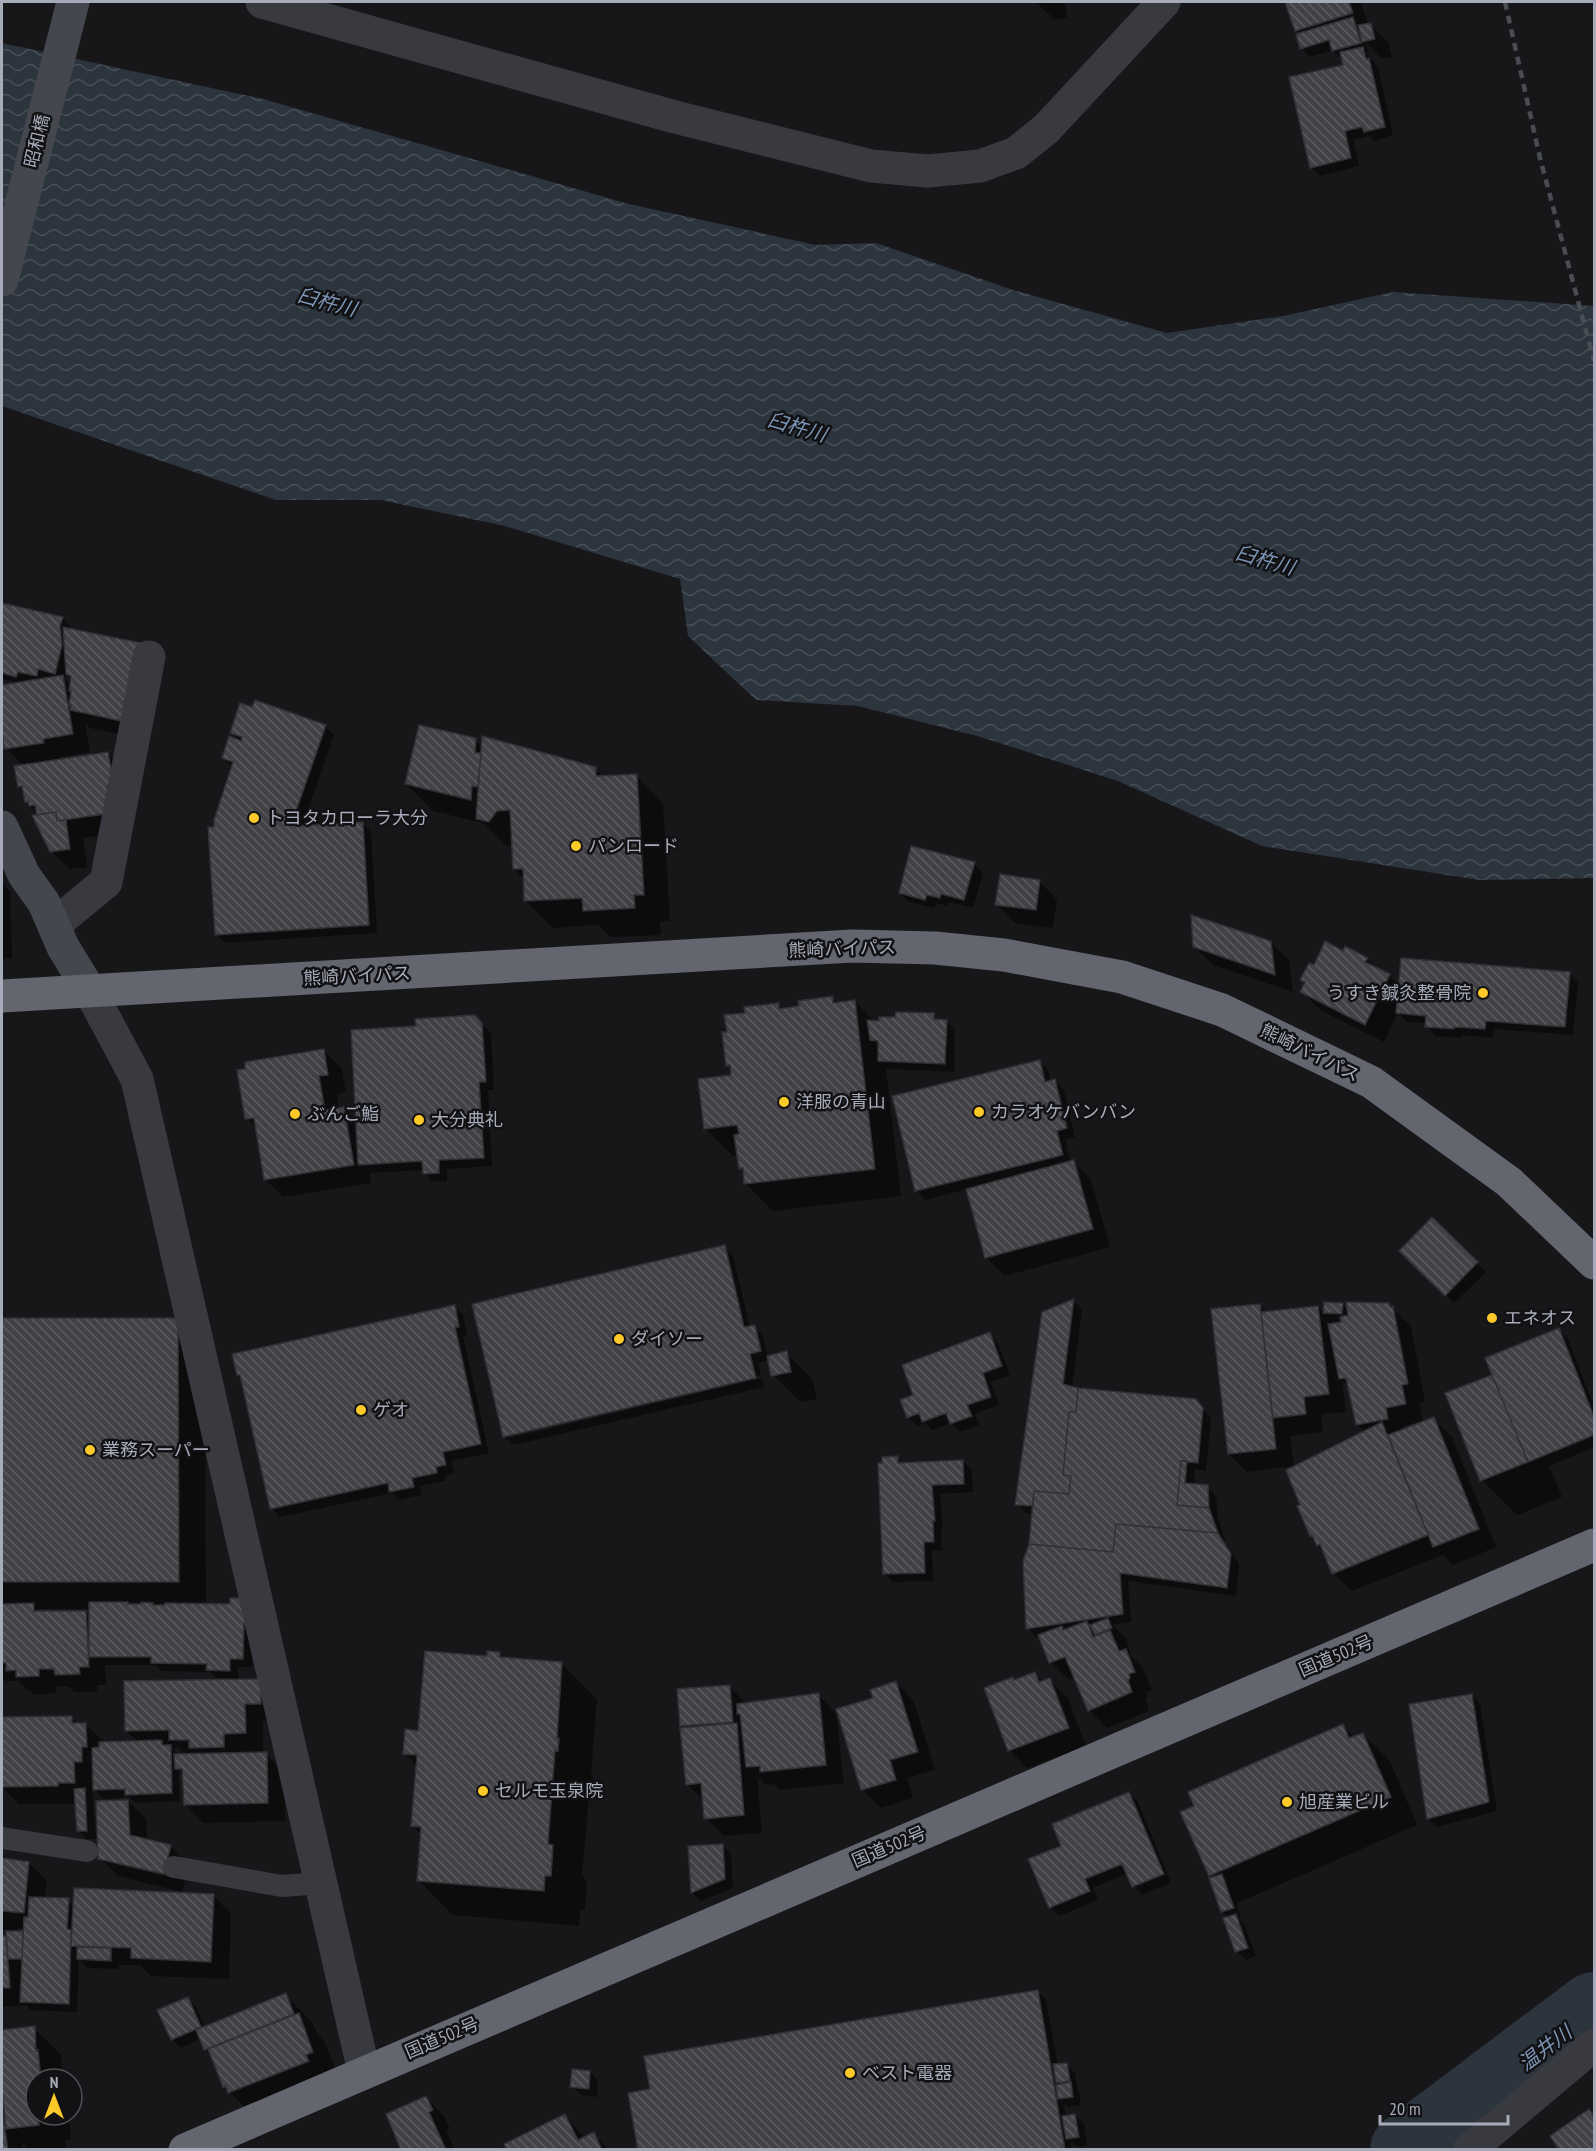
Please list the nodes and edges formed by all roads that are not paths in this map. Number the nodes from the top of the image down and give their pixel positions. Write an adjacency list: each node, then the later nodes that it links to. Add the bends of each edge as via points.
1 (73, 2): 4 (street, 昭和橋)
2 (262, 2): 3 (street, via 675,117 871,166 928,171 980,166 1016,153 1046,129)
3 (1164, 2)
4 (2, 280)
5 (149, 657): 7 (street, via 106,882)
6 (2, 827): 7 (street, via 24,875)
7 (54, 925): 8 (street)
8 (90, 991): 9 (highway, 熊崎バイパス); 10 (highway, 熊崎バイパス, via 852,946 935,948 1090,971 1122,977 1222,1010 1371,1082 1509,1182); 15 (street, via 137,1079)
9 (2, 996)
10 (1594, 1263)
11 (1594, 1545): 17 (highway, 国道502号)
12 (2, 1838): 13 (lane)
13 (87, 1851)
14 (174, 1867): 15 (lane, via 282,1886)
15 (321, 1883): 17 (street)
16 (1594, 2045): 19 (street)
17 (364, 2072): 18 (highway, 国道502号)
18 (193, 2148)
19 (1469, 2150)

